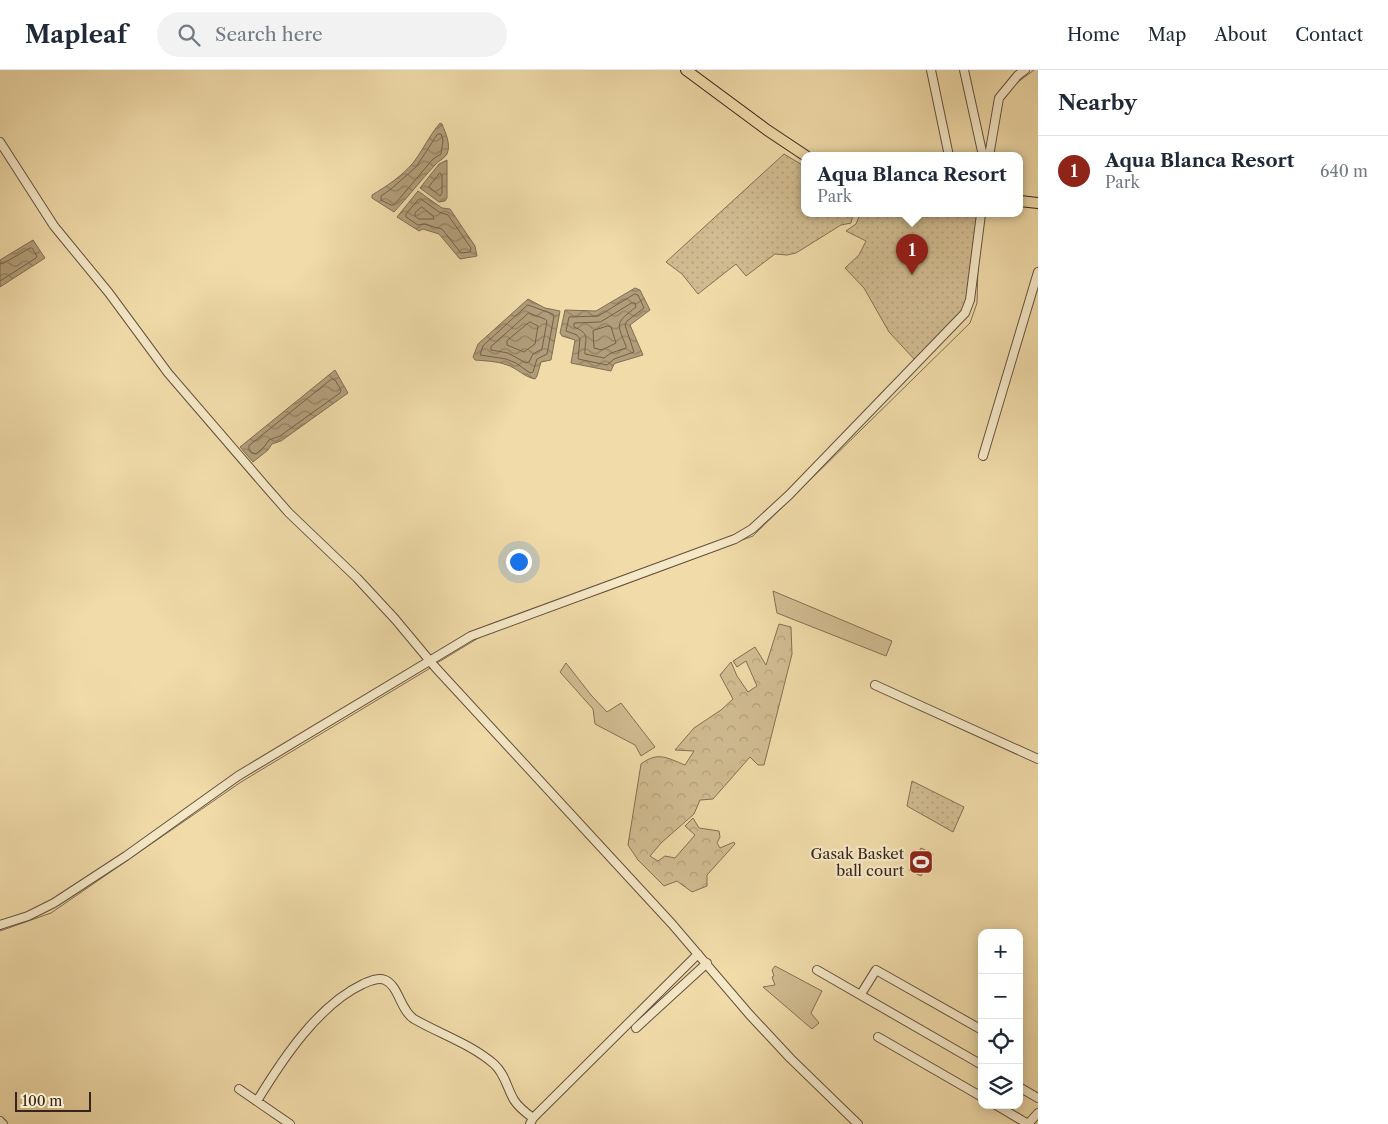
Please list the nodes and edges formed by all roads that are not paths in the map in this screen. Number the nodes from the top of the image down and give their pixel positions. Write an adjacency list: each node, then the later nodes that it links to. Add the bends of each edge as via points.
1 (686, 70): 9 (main road)
2 (931, 70): 6 (street)
3 (964, 70): 7 (street)
4 (1025, 70): 8 (street, via 998,98)
5 (0, 142): 15 (street, via 47,216 168,373 267,488 357,578)
6 (948, 152)
7 (982, 152)
8 (990, 152)
9 (801, 153)
10 (1023, 202): 11 (main road)
11 (1038, 204)
12 (980, 217): 15 (street, via 970,300 965,313 752,529 734,540 471,636)
13 (1038, 272): 14 (street)
14 (983, 456)
15 (433, 664): 18 (street, via 238,776 65,896 40,911); 19 (street)
16 (875, 686): 17 (street)
17 (1038, 759)
18 (0, 926)
19 (698, 954): 20 (street); 35 (street)
20 (706, 963): 23 (street); 38 (street, via 790,1058)
21 (817, 970): 22 (street)
22 (860, 994): 24 (street, via 876,970); 26 (street)
23 (636, 1028)
24 (978, 1028)
25 (878, 1037): 29 (street)
26 (980, 1064)
27 (238, 1089): 31 (street)
28 (1023, 1089): 30 (street)
29 (978, 1095)
30 (1038, 1098)
31 (257, 1101): 35 (street, via 310,1026 350,991 379,979 392,985 404,1009 413,1018 493,1063 503,1074 518,1106); 37 (street)
32 (1003, 1109): 39 (street)
33 (1038, 1114): 39 (street)
34 (0, 1121): 36 (street)
35 (532, 1121)
36 (3, 1124)
37 (290, 1124)
38 (858, 1124)
39 (1028, 1124)

